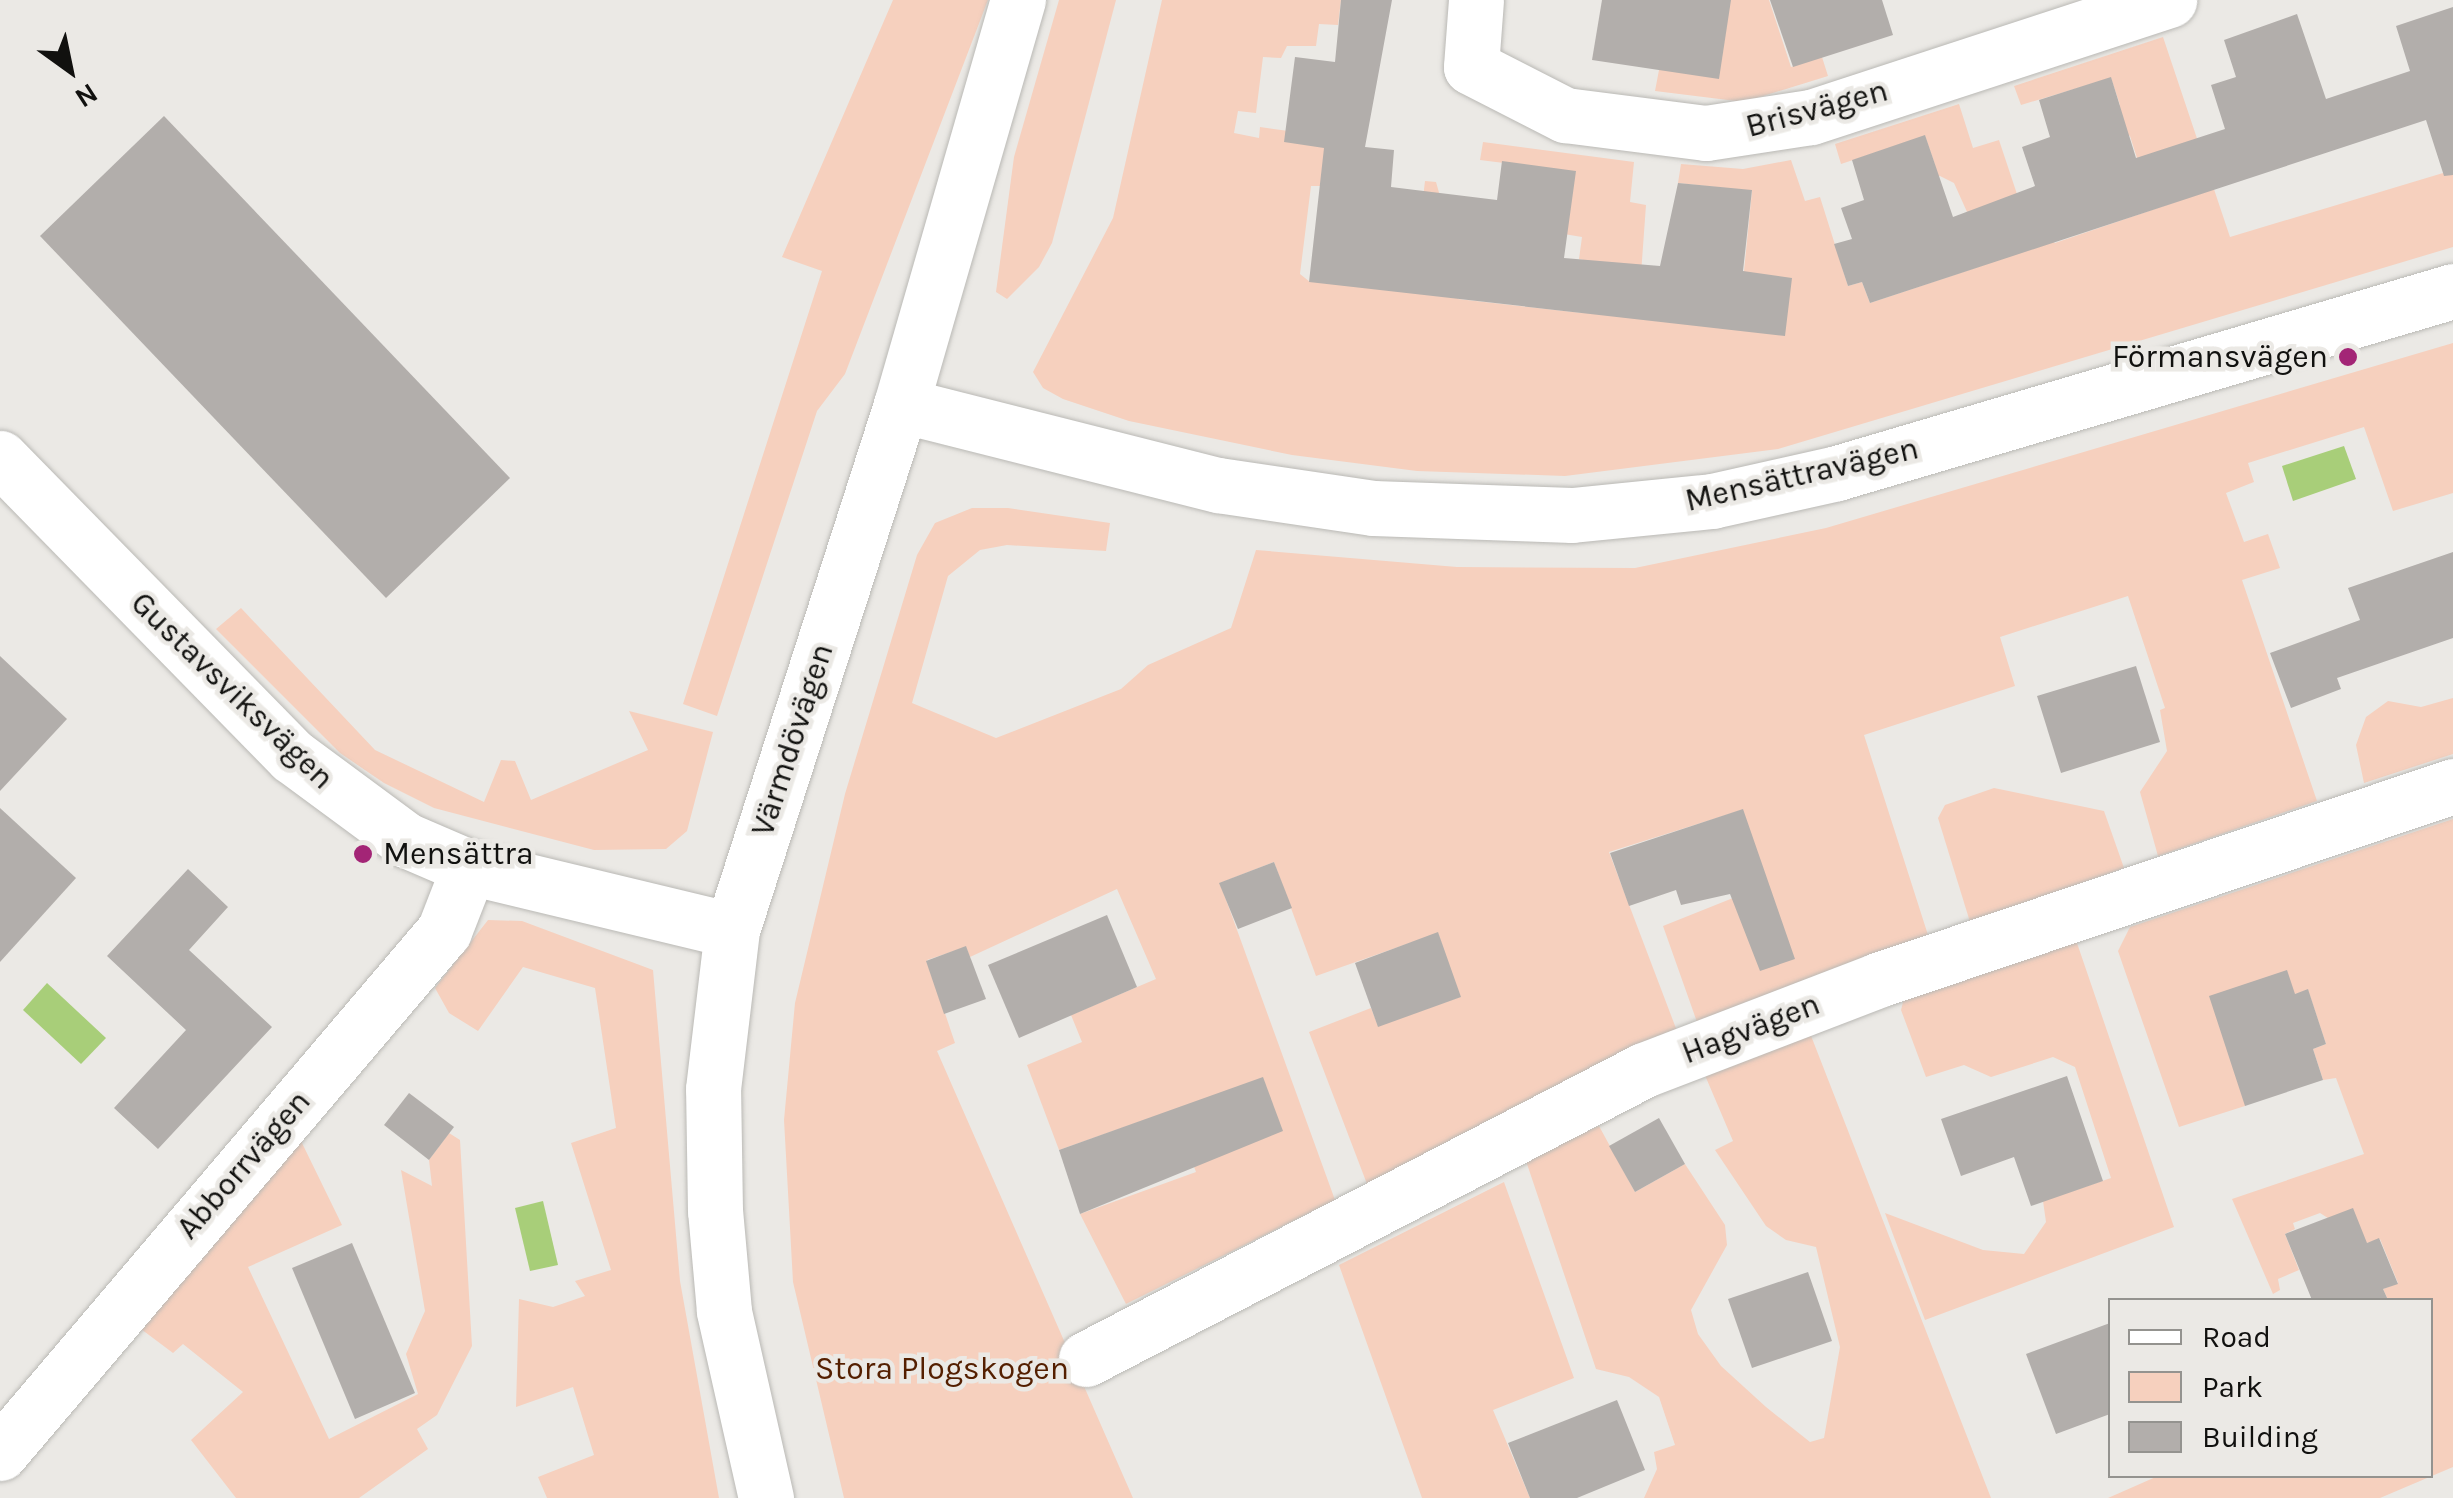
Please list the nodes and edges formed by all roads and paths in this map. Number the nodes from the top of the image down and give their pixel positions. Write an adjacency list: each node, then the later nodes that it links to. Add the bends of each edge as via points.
1 (1018, 0): 5 (street, Värmdövägen)
2 (1476, 0): 3 (street, Brisvägen, via 1470,66 1565,115 1706,133 1811,117)
3 (2168, 0)
4 (2453, 291): 5 (street, Mensättravägen, via 1836,473 1712,501 1572,515 1374,508 1218,485)
5 (901, 405): 9 (street, Värmdövägen)
6 (0, 458): 8 (street, Gustavsviksvägen, via 292,756 406,840)
7 (2453, 786): 10 (street, Hagvägen, via 1878,980 1644,1070)
8 (469, 866): 9 (street, Gustavsviksvägen); 11 (street, Abborrvägen, via 444,932)
9 (732, 930): 12 (street, Värmdövägen, via 713,1089 715,1212 724,1311)
10 (1086, 1359)
11 (0, 1453)
12 (766, 1498)

